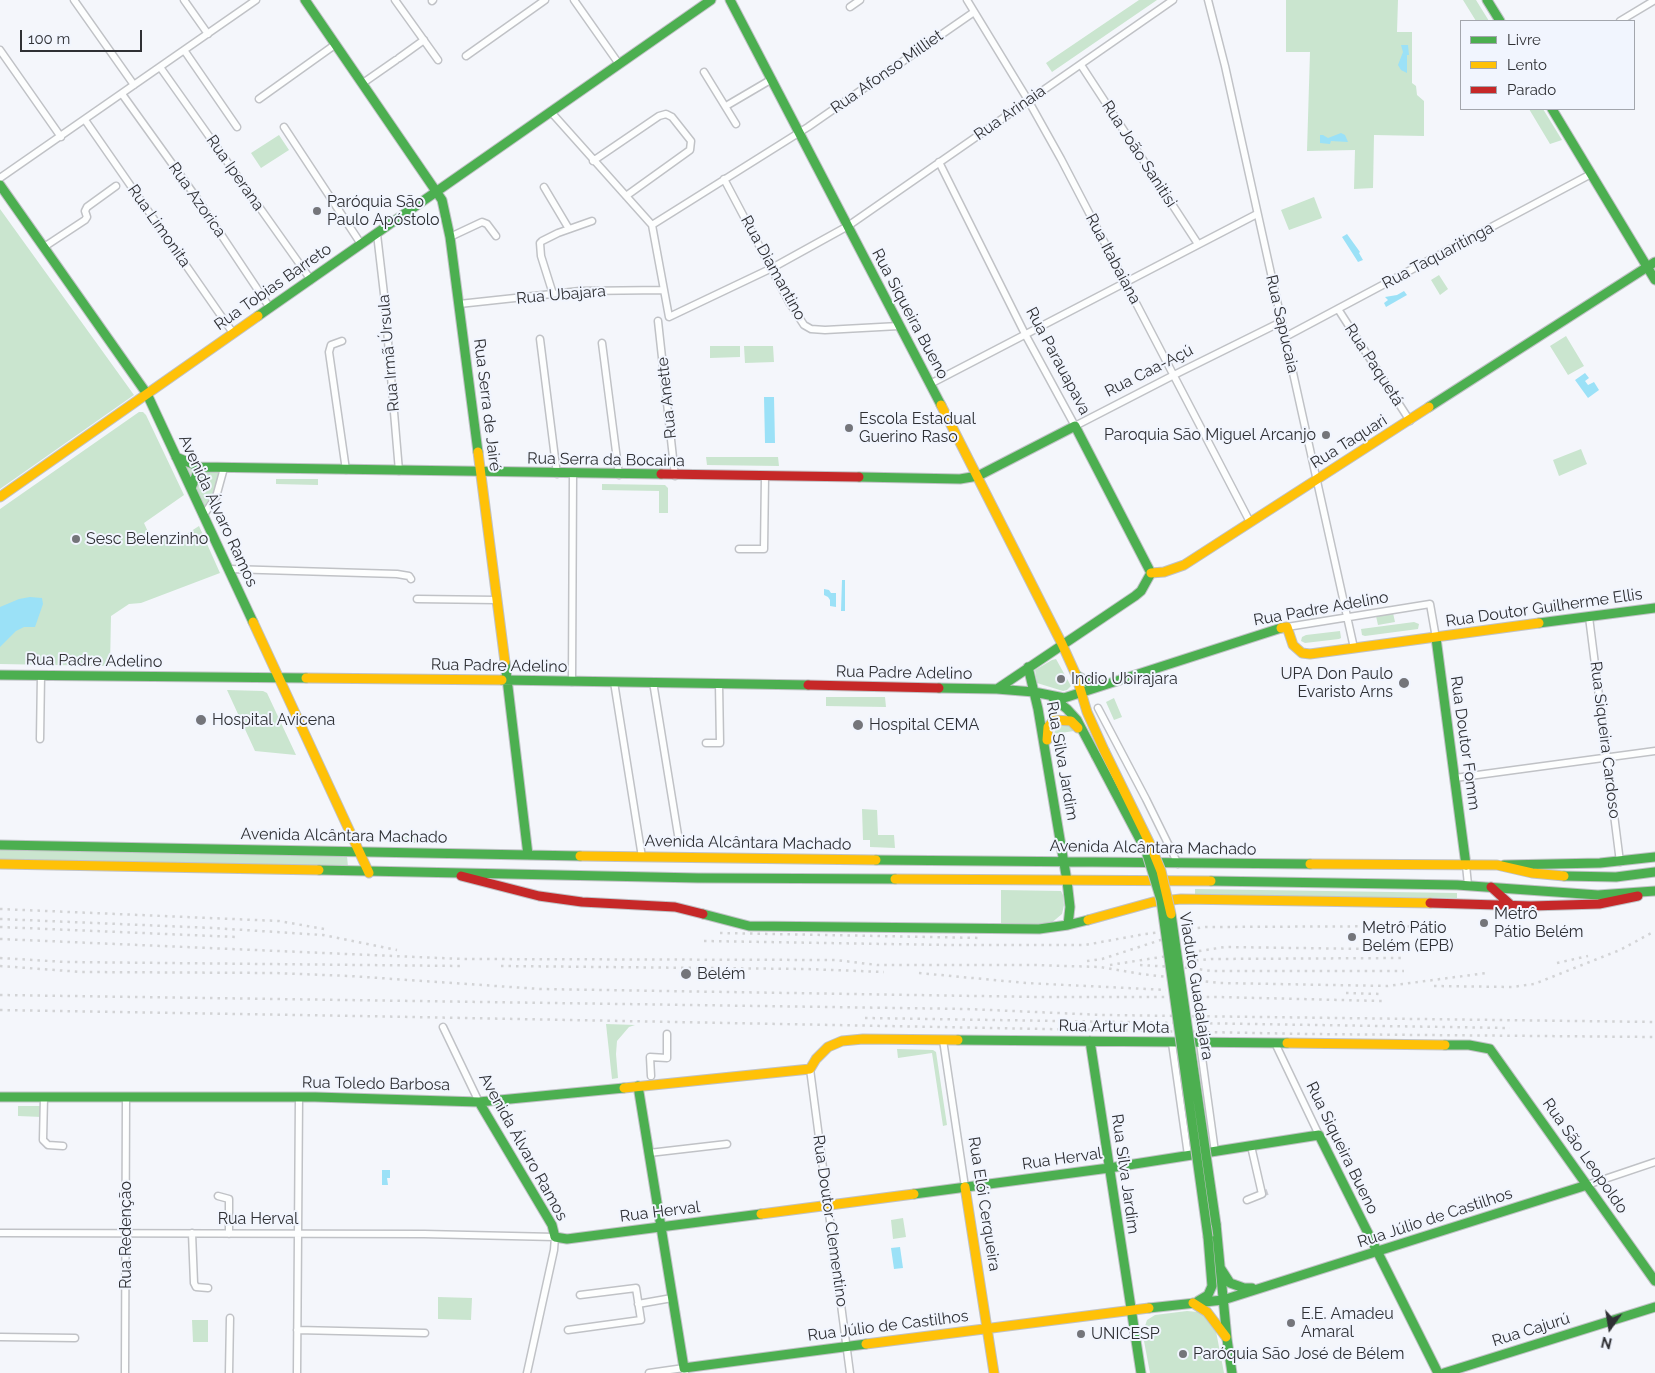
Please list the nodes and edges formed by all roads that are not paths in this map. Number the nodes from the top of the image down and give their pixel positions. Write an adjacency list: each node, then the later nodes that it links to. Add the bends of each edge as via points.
1 (74, 0): 33 (street)
2 (184, 0): 20 (street)
3 (256, 0): 20 (street)
4 (305, 0): 22 (main road, Rua Serra de Jairé)
5 (395, 0): 21 (street)
6 (545, 0): 25 (street)
7 (574, 0): 27 (street)
8 (711, 0): 27 (main road, Rua Tobias Barreto)
9 (730, 0): 31 (main road, Rua Siqueira Bueno)
10 (860, 0): 16 (street)
11 (967, 0): 17 (street, Rua Itabaiana)
12 (1173, 0): 28 (street, Rua Arinaia)
13 (1208, 0): 56 (street, Rua Sapucaia)
14 (1487, 0): 18 (main road)
15 (1655, 0): 19 (street)
16 (850, 8)
17 (974, 12): 36 (street, Rua Itabaiana); 44 (street, Rua Afonso Milliet)
18 (1499, 20)
19 (1622, 20)
20 (208, 34): 24 (street)
21 (424, 40): 26 (street); 32 (street)
22 (336, 44): 32 (main road, Rua Serra de Jairé); 35 (street)
23 (0, 50): 45 (street)
24 (184, 50): 29 (street); 42 (street)
25 (466, 56)
26 (438, 60)
27 (619, 64): 39 (main road, Rua Tobias Barreto)
28 (1081, 65): 36 (street, Rua Arinaia); 65 (street, Rua João Sanitisi)
29 (160, 67): 33 (street); 69 (street, Rua Iperana)
30 (704, 72): 37 (street)
31 (772, 79): 37 (street); 44 (main road, Rua Siqueira Bueno)
32 (363, 83): 54 (main road, Rua Serra de Jairé)
33 (134, 85): 34 (street)
34 (122, 94): 40 (street); 75 (street, Rua Azorica, via 196,196)
35 (259, 99)
36 (1028, 100): 47 (street, Rua Arinaia); 71 (street, Rua Itabaiana)
37 (726, 106): 41 (street)
38 (1553, 110): 48 (main road)
39 (550, 112): 46 (street); 54 (main road, Rua Tobias Barreto)
40 (85, 120): 45 (street); 80 (street, Rua Limonita)
41 (736, 124)
42 (237, 127)
43 (284, 127): 64 (street)
44 (799, 132): 50 (street, Rua Afonso Milliet); 59 (main road, Rua Siqueira Bueno)
45 (60, 137): 49 (street)
46 (593, 161): 55 (street); 55 (street, via 656,117 666,114 672,117 689,138 692,148)
47 (939, 162): 59 (street, Rua Arinaia); 81 (street, Rua Parauapava)
48 (1591, 174): 67 (main road); 76 (street, Rua Taquaritinga)
49 (0, 178)
50 (724, 179): 58 (street, Rua Afonso Milliet); 68 (street, Rua Diamantino)
51 (0, 185): 66 (main road, Avenida Álvaro Ramos)
52 (116, 186): 66 (street, via 87,207 85,220)
53 (544, 187): 60 (street)
54 (438, 191): 61 (main road, Rua Tobias Barreto); 63 (main road, Rua Serra de Jairé)
55 (626, 196): 58 (street)
56 (1257, 214): 65 (street); 78 (street, Rua Sapucaia)
57 (592, 221): 60 (street)
58 (652, 225): 72 (street)
59 (848, 226): 68 (street, Rua Arinaia); 79 (main road, Rua Siqueira Bueno)
60 (569, 229): 73 (street, via 542,241 540,246)
61 (377, 234): 64 (main road, Rua Tobias Barreto); 95 (street, Rua Irmã Úrsula)
62 (496, 236): 63 (street, via 482,222)
63 (450, 237): 74 (main road, Rua Serra de Jairé)
64 (361, 244): 69 (main road, Rua Tobias Barreto)
65 (1198, 244): 71 (street)
66 (44, 247): 88 (main road, Avenida Álvaro Ramos)
67 (1651, 265): 70 (main road); 89 (main road, Rua Taquari)
68 (772, 268): 72 (street, Rua Arinaia, via 669,317); 79 (street, Rua Diamantino, via 798,318 811,329)
69 (310, 280): 75 (main road, Rua Tobias Barreto)
70 (1655, 280)
71 (1125, 282): 81 (street); 86 (street, Rua Itabaiana)
72 (664, 290): 73 (street, Rua Ubajara)
73 (553, 294): 74 (street, Rua Ubajara)
74 (459, 304): 96 (main road, Rua Serra de Jairé)
75 (270, 308): 80 (main road, Rua Tobias Barreto)
76 (1338, 309): 82 (street, Rua Taquaritinga); 89 (street, Rua Paquetá)
77 (658, 321): 100 (street, Rua Anette)
78 (1282, 322): 82 (street, Rua Sapucaia); 86 (street, Rua Caa-Açú)
79 (899, 326): 87 (main road, Rua Siqueira Bueno)
80 (232, 333): 88 (main road, Rua Tobias Barreto)
81 (1025, 334): 87 (street); 90 (street, Rua Parauapava)
82 (1286, 337): 103 (street, Rua Sapucaia)
83 (540, 339): 97 (street)
84 (342, 341): 94 (street, via 331,345 329,352)
85 (602, 343): 99 (street)
86 (1174, 375): 90 (street, Rua Caa-Açú); 107 (street, Rua Itabaiana)
87 (930, 384): 101 (main road, Rua Siqueira Bueno)
88 (147, 394): 91 (main road, Avenida Álvaro Ramos); 105 (main road, Rua Tobias Barreto)
89 (1410, 421): 103 (main road, Rua Taquari)
90 (1075, 426): 101 (main road, Rua Caa-Açú); 110 (main road, Rua Parauapava)
91 (176, 457): 92 (main road, Rua Serra da Bocaina); 104 (main road, Avenida Álvaro Ramos)
92 (200, 467): 93 (main road, Rua Serra da Bocaina); 104 (main road)
93 (224, 468): 94 (main road, Rua Serra da Bocaina); 106 (street, via 216,497)
94 (346, 470): 95 (main road, Rua Serra da Bocaina)
95 (398, 471): 96 (main road, Rua Serra da Bocaina)
96 (480, 473): 97 (main road, Rua Serra da Bocaina); 113 (main road, Rua Serra de Jairé)
97 (557, 474): 98 (main road, Rua Serra da Bocaina)
98 (573, 474): 99 (main road, Rua Serra da Bocaina); 128 (street)
99 (619, 475): 100 (main road, Rua Serra da Bocaina)
100 (675, 476): 102 (main road, Rua Serra da Bocaina)
101 (978, 476): 102 (main road, Rua Serra da Bocaina, via 960,479); 120 (main road, Rua Siqueira Bueno)
102 (766, 477): 108 (street, via 764,549)
103 (1317, 480): 107 (main road, Rua Taquari); 116 (street, Rua Sapucaia)
104 (190, 488): 106 (main road, Avenida Álvaro Ramos)
105 (0, 497)
106 (203, 516): 109 (main road, Avenida Álvaro Ramos)
107 (1250, 522): 110 (main road, Rua Taquari, via 1184,565)
108 (740, 548)
109 (229, 569): 111 (street, via 397,574); 126 (main road, Avenida Álvaro Ramos)
110 (1151, 573): 120 (main road, via 1135,596)
111 (411, 579)
112 (417, 599): 113 (street)
113 (497, 600): 127 (main road, Rua Serra de Jairé)
114 (1430, 604): 116 (street, Rua Padre Adelino); 119 (street, Rua Doutor Fomm)
115 (1655, 608): 117 (main road, Rua Doutor Guilherme Ellis)
116 (1348, 617): 118 (street, Rua Padre Adelino); 121 (street, Rua Sapucaia)
117 (1589, 617): 119 (main road, Rua Doutor Guilherme Ellis); 144 (street, Rua Siqueira Cardoso)
118 (1287, 627): 121 (main road, Rua Doutor Guilherme Ellis, via 1293,645 1302,652 1310,654); 132 (main road, Rua Padre Adelino, via 1269,630)
119 (1436, 638): 121 (main road, Rua Doutor Guilherme Ellis); 145 (main road, Rua Doutor Fomm)
120 (1062, 644): 122 (main road); 124 (main road, Rua Siqueira Bueno)
121 (1354, 648)
122 (1028, 667): 133 (main road); 134 (main road, Rua Silva Jardim)
123 (0, 675): 125 (main road, Rua Padre Adelino)
124 (1076, 675): 132 (main road, via 1089,683); 135 (main road, Viaduto Guadalajara)
125 (42, 676): 126 (main road, Rua Padre Adelino); 139 (street)
126 (280, 678): 127 (main road, Rua Padre Adelino); 148 (main road, Avenida Álvaro Ramos)
127 (506, 682): 128 (main road, Rua Padre Adelino); 149 (main road, Rua Serra de Jairé)
128 (572, 682): 129 (main road, Rua Padre Adelino)
129 (614, 682): 130 (main road, Rua Padre Adelino); 150 (street)
130 (653, 682): 131 (main road, Rua Padre Adelino); 146 (street)
131 (719, 684): 133 (main road, Rua Padre Adelino); 140 (street, via 720,743)
132 (1104, 685): 135 (main road, Rua Padre Adelino)
133 (997, 689): 134 (main road, Rua Padre Adelino)
134 (1034, 692): 136 (main road, Rua Padre Adelino); 142 (main road, Rua Silva Jardim)
135 (1082, 693): 136 (main road, Rua Padre Adelino, via 1068,698); 143 (main road, Viaduto Guadalajara)
136 (1051, 696): 138 (main road, Viaduto Guadalajara, via 1068,709)
137 (1098, 708): 155 (street)
138 (1084, 734): 142 (main road, via 1071,721 1054,720 1048,727); 143 (main road, Viaduto Guadalajara)
139 (40, 739)
140 (706, 743)
141 (1655, 751): 144 (street)
142 (1045, 752): 152 (main road, Rua Silva Jardim)
143 (1100, 753): 205 (main road, Viaduto Guadalajara, bridge, via 1146,851 1161,900)
144 (1607, 758): 145 (street); 153 (street, Rua Siqueira Cardoso)
145 (1455, 778): 156 (main road, Rua Doutor Fomm)
146 (678, 835)
147 (0, 844): 148 (main road, Avenida Alcântara Machado)
148 (358, 851): 149 (main road, Avenida Alcântara Machado); 160 (main road, Avenida Álvaro Ramos)
149 (528, 854): 150 (main road, Avenida Alcântara Machado)
150 (642, 857): 152 (main road, Avenida Alcântara Machado)
151 (1655, 857): 153 (main road, Avenida Alcântara Machado)
152 (1063, 861): 155 (main road, Avenida Alcântara Machado); 161 (main road, Rua Silva Jardim)
153 (1620, 862): 157 (main road, Avenida Alcântara Machado)
154 (0, 864): 160 (main road, Avenida Alcântara Machado)
155 (1178, 864): 156 (main road, Avenida Alcântara Machado)
156 (1466, 865): 157 (main road, Avenida Alcântara Machado); 162 (street, Rua Doutor Fomm)
157 (1497, 865): 159 (main road, Avenida Alcântara Machado, via 1532,873 1582,877)
158 (449, 872): 160 (main road, Avenida Alcântara Machado); 161 (main road, Avenida Alcântara Machado, via 679,878); 166 (main road, Avenida Alcântara Machado, via 539,896 582,902 675,907 749,926 1039,930)
159 (1655, 872)
160 (369, 873)
161 (1067, 881): 162 (main road, Avenida Alcântara Machado); 166 (main road, Rua Silva Jardim)
162 (1468, 885): 163 (main road, Avenida Alcântara Machado)
163 (1491, 887): 164 (main road, Avenida Alcântara Machado, via 1598,895); 165 (main road)
164 (1655, 891): 165 (main road, Avenida Alcântara Machado, via 1598,904)
165 (1512, 906): 166 (main road, Avenida Alcântara Machado, via 1182,899 1153,902)
166 (1068, 925)
167 (443, 1027): 182 (street, Avenida Álvaro Ramos)
168 (667, 1034): 176 (street, via 667,1058 650,1057)
169 (943, 1040): 170 (main road, Rua Artur Mota); 175 (main road, Rua Artur Mota, via 842,1041 828,1047); 193 (street, Rua Elói Cerqueira)
170 (1090, 1042): 171 (main road, Rua Artur Mota); 191 (main road, Rua Silva Jardim)
171 (1172, 1043): 172 (main road, Rua Artur Mota); 189 (street)
172 (1200, 1043): 173 (main road, Rua Artur Mota); 187 (street)
173 (1275, 1043): 174 (main road, Rua Artur Mota, via 1447,1044); 183 (street, Rua Siqueira Bueno)
174 (1490, 1049): 192 (main road, Rua São Leopoldo)
175 (810, 1069): 177 (main road, Rua Toledo Barbosa); 196 (street, Rua Doutor Clementino)
176 (651, 1076)
177 (638, 1086): 182 (main road, Rua Toledo Barbosa); 188 (main road)
178 (0, 1097): 179 (main road, Rua Toledo Barbosa)
179 (44, 1097): 180 (main road, Rua Toledo Barbosa); 185 (street, via 43,1140 48,1145)
180 (126, 1097): 181 (main road, Rua Toledo Barbosa); 199 (street, Rua Redenção)
181 (298, 1097): 182 (main road, Rua Toledo Barbosa); 202 (street)
182 (479, 1102): 203 (main road, Avenida Álvaro Ramos, via 552,1225)
183 (1319, 1135): 186 (main road, Rua Herval); 204 (main road, Rua Siqueira Bueno)
184 (727, 1144): 188 (street)
185 (63, 1146)
186 (1251, 1146): 187 (main road, Rua Herval); 195 (street, via 1262,1194)
187 (1215, 1152): 189 (main road, Rua Herval)
188 (648, 1153): 197 (main road)
189 (1188, 1156): 191 (main road, Rua Herval)
190 (1655, 1162): 192 (street, Rua Júlio de Castilhos)
191 (1109, 1168): 193 (main road, Rua Herval); 215 (main road, Rua Silva Jardim)
192 (1587, 1185): 204 (main road, Rua Júlio de Castilhos); 206 (main road, Rua São Leopoldo)
193 (965, 1187): 196 (main road, Rua Herval); 217 (main road, Rua Elói Cerqueira)
194 (218, 1196): 201 (street, via 229,1199)
195 (1247, 1200)
196 (828, 1205): 197 (main road, Rua Herval); 224 (street, Rua Doutor Clementino)
197 (660, 1227): 203 (main road, Rua Herval, via 567,1239); 210 (main road)
198 (0, 1233): 199 (street, Rua Herval)
199 (126, 1233): 200 (street, Rua Herval); 226 (street, Rua Redenção)
200 (192, 1233): 201 (street, Rua Herval); 207 (street, via 194,1283 196,1287)
201 (229, 1234): 202 (street, Rua Herval)
202 (298, 1234): 203 (street, Rua Herval); 218 (street)
203 (555, 1237): 229 (street, Avenida Álvaro Ramos)
204 (1377, 1252): 208 (main road, Rua Júlio de Castilhos); 235 (main road, Rua Siqueira Bueno)
205 (1216, 1267): 208 (main road, via 1236,1286); 211 (main road, Viaduto Guadalajara); 212 (main road, Viaduto Guadalajara, via 1212,1289)
206 (1655, 1281)
207 (208, 1288)
208 (1263, 1288): 211 (main road, Rua Júlio de Castilhos)
209 (580, 1295): 213 (street, via 635,1288)
210 (672, 1298): 213 (street); 225 (main road)
211 (1224, 1300): 212 (main road, Rua Júlio de Castilhos); 223 (main road, Viaduto Guadalajara)
212 (1193, 1303): 215 (main road, Rua Júlio de Castilhos); 223 (main road, via 1207,1312)
213 (638, 1304): 219 (street, via 640,1321)
214 (1655, 1307): 236 (main road, Rua Cajurú)
215 (1131, 1310): 217 (main road, Rua Júlio de Castilhos); 233 (main road, Rua Silva Jardim)
216 (230, 1318): 227 (street)
217 (988, 1329): 224 (main road, Rua Júlio de Castilhos); 232 (main road, Rua Elói Cerqueira)
218 (297, 1330): 220 (street); 228 (street)
219 (568, 1330)
220 (425, 1333)
221 (0, 1337): 222 (street)
222 (75, 1338)
223 (1227, 1339): 234 (main road, Viaduto Guadalajara)
224 (847, 1347): 225 (main road, Rua Júlio de Castilhos); 231 (street, Rua Doutor Clementino)
225 (685, 1370): 230 (street, Rua Júlio de Castilhos)
226 (125, 1373)
227 (229, 1373)
228 (297, 1373)
229 (527, 1373)
230 (649, 1373)
231 (850, 1373)
232 (994, 1373)
233 (1141, 1373)
234 (1232, 1373)
235 (1438, 1373)
236 (1444, 1373)

